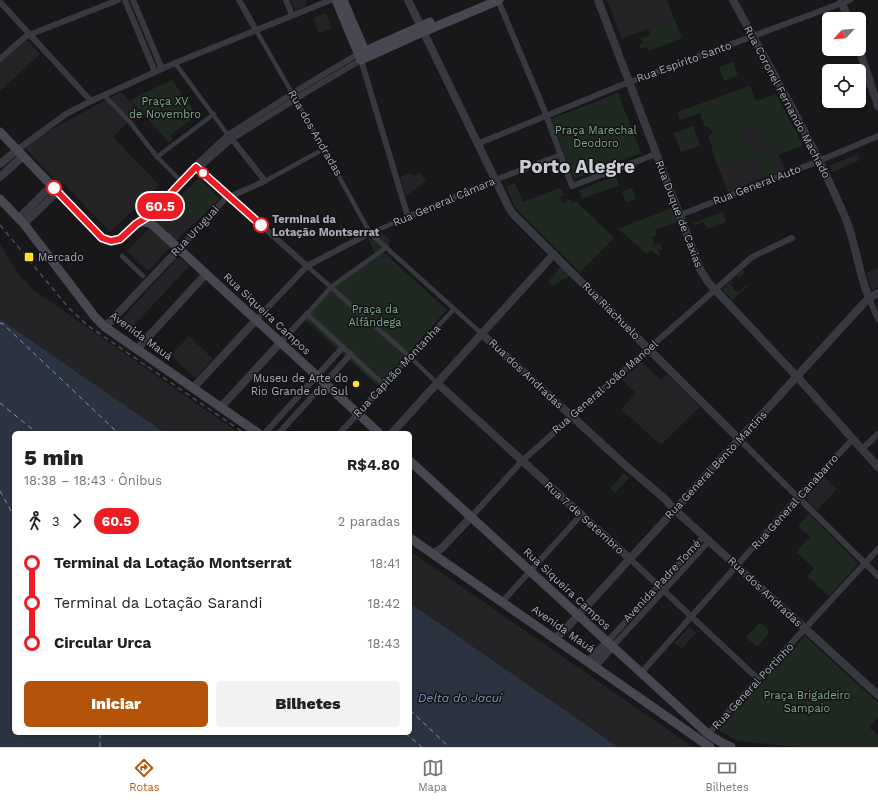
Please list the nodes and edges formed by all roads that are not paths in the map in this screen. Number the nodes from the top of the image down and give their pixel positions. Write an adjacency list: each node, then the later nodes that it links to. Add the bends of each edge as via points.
1 (118, 0): 20 (street)
2 (125, 0): 27 (street)
3 (133, 0): 26 (street)
4 (239, 0): 19 (street, Rua dos Andradas)
5 (286, 0): 17 (street)
6 (331, 0): 17 (street)
7 (336, 0): 22 (main road)
8 (343, 0): 22 (main road)
9 (408, 0): 18 (street, Rua Riachuelo)
10 (483, 0): 18 (main road)
11 (498, 0): 18 (main road); 34 (street)
12 (598, 0): 28 (street, Rua Duque de Caxias)
13 (733, 0): 21 (street, Rua Coronel Fernando Machado)
14 (845, 1): 16 (street); 21 (street, Rua Espírito Santo)
15 (0, 2): 20 (street)
16 (847, 12)
17 (292, 15): 19 (street)
18 (422, 29): 22 (main road); 38 (street, Rua Riachuelo)
19 (256, 30): 25 (street); 30 (street, Rua dos Andradas)
20 (29, 35): 24 (street); 31 (street)
21 (753, 36): 28 (street, Rua Espírito Santo); 44 (street, Rua Coronel Fernando Machado)
22 (361, 55): 30 (street); 55 (street)
23 (860, 56): 32 (street)
24 (0, 59)
25 (176, 63): 26 (street); 33 (street)
26 (162, 69): 27 (street)
27 (155, 72): 29 (street)
28 (629, 82): 34 (street); 41 (street, Rua Duque de Caxias)
29 (104, 95): 31 (street); 43 (street)
30 (294, 96): 37 (street); 39 (street, Rua dos Andradas)
31 (91, 101): 40 (street, via 66,114)
32 (878, 106)
33 (214, 114): 37 (street); 43 (street)
34 (546, 116): 38 (street, via 482,142); 42 (street)
35 (0, 132): 40 (main road)
36 (878, 136): 44 (street, Rua General Auto)
37 (230, 137): 46 (street, via 202,166); 49 (street)
38 (479, 147): 48 (street, Rua Riachuelo)
39 (324, 149): 49 (street, Rua Uruguai); 58 (street, Rua dos Andradas)
40 (20, 153): 45 (street); 47 (street); 51 (main road)
41 (656, 154): 42 (street, via 572,186); 54 (street, Rua Duque de Caxias)
42 (561, 155): 48 (street, Rua General Câmara)
43 (157, 157): 50 (street)
44 (820, 160): 54 (street, Rua General Auto); 70 (street, Rua Coronel Fernando Machado, via 851,231 860,274)
45 (0, 164)
46 (196, 167): 50 (street); 52 (street)
47 (0, 177)
48 (495, 180): 55 (street, Rua General Câmara); 62 (street, Rua Riachuelo, via 514,215)
49 (265, 181): 52 (street, Rua Uruguai)
50 (182, 182): 57 (street, via 149,216)
51 (54, 189): 56 (street); 57 (main road, via 102,238 111,241 120,239)
52 (231, 197): 61 (street, Rua Uruguai, via 225,199); 64 (street)
53 (0, 198): 56 (main road, Avenida Mauá)
54 (680, 215): 68 (street, Rua Duque de Caxias, via 700,269)
55 (408, 217): 58 (street, Rua General Câmara)
56 (21, 221): 75 (main road, Avenida Mauá)
57 (136, 224): 61 (main road, Rua Siqueira Campos, via 151,224)
58 (370, 232): 60 (street, Rua dos Andradas); 64 (street, Rua General Câmara)
59 (792, 238): 68 (street, Rua General João Manoel, via 752,257)
60 (387, 247): 67 (street); 71 (street, Rua dos Andradas)
61 (178, 249): 65 (main road, Rua Siqueira Campos); 75 (street, Rua Uruguai)
62 (554, 254): 76 (street); 80 (street, Rua Riachuelo)
63 (122, 256): 66 (street)
64 (307, 266): 67 (street); 74 (street, Rua General Câmara)
65 (206, 274): 74 (main road, Rua Siqueira Campos); 79 (street)
66 (143, 276)
67 (331, 287): 72 (street); 83 (street)
68 (715, 290): 80 (street, Rua General João Manoel); 88 (street, Rua Duque de Caxias)
69 (878, 293): 70 (street, Rua General Bento Martins)
70 (869, 298): 73 (street, Rua Coronel Fernando Machado); 88 (street, Rua General Bento Martins)
71 (454, 309): 76 (street, Rua dos Andradas); 83 (street, Rua Capitão Montanha)
72 (307, 314): 77 (street); 78 (street)
73 (878, 319)
74 (256, 320): 77 (main road, Rua Siqueira Campos); 92 (street, Rua General Câmara)
75 (105, 327): 79 (main road, Avenida Mauá)
76 (481, 333): 90 (street); 95 (street, Rua dos Andradas)
77 (280, 343): 87 (main road, Rua Siqueira Campos); 93 (street)
78 (343, 347): 81 (street); 82 (street)
79 (137, 349): 92 (main road, Avenida Mauá)
80 (649, 349): 95 (street, Rua General João Manoel); 104 (street, Rua Riachuelo)
81 (351, 354): 84 (street); 91 (street)
82 (335, 357): 84 (street); 85 (street)
83 (410, 357): 90 (street, Rua 7 de Setembro); 91 (street, Rua Capitão Montanha)
84 (343, 364): 86 (street)
85 (326, 366): 86 (street); 87 (street)
86 (334, 373): 89 (street)
87 (317, 376): 89 (main road, Rua Siqueira Campos); 97 (street)
88 (798, 377): 103 (street, Rua Duque de Caxias); 104 (street, Rua General Bento Martins)
89 (325, 383): 94 (main road, Rua Siqueira Campos); 98 (street)
90 (437, 383): 101 (street); 106 (street, Rua 7 de Setembro)
91 (384, 385): 94 (street, Rua Capitão Montanha)
92 (194, 388): 93 (main road, Avenida Mauá)
93 (221, 407): 96 (main road, Avenida Mauá)
94 (358, 414): 99 (street, Rua Capitão Montanha); 100 (main road, Rua Siqueira Campos)
95 (571, 416): 106 (street, Rua General João Manoel); 110 (street, Rua dos Andradas)
96 (255, 431)
97 (268, 431)
98 (282, 431)
99 (342, 431)
100 (377, 431)
101 (394, 431)
102 (878, 434): 105 (street)
103 (853, 439): 105 (street, Rua Duque de Caxias); 109 (street, Rua General Canabarro)
104 (740, 440): 109 (street, Rua Riachuelo); 110 (street, Rua General Bento Martins)
105 (862, 449): 108 (street, Rua Duque de Caxias)
106 (522, 461): 111 (street, Rua 7 de Setembro); 112 (street, Rua General João Manoel)
107 (412, 464): 112 (main road, Rua Siqueira Campos)
108 (878, 467)
109 (798, 497): 119 (street, Rua Riachuelo); 121 (street, Rua General Canabarro)
110 (675, 510): 113 (street, Rua dos Andradas); 117 (street, Rua General Bento Martins)
111 (581, 515): 117 (street, Rua 7 de Setembro); 122 (street)
112 (471, 517): 116 (street, Rua General João Manoel, via 441,550); 122 (main road, Rua Siqueira Campos)
113 (707, 538): 118 (street, Avenida Padre Tomé); 120 (street, Avenida Padre Tomé); 121 (street, Rua dos Andradas)
114 (412, 539): 116 (main road, Avenida Mauá)
115 (878, 549): 119 (street, Rua General Portinho)
116 (432, 553): 126 (main road, Avenida Mauá)
117 (630, 560): 124 (street, Rua 7 de Setembro); 129 (street, Rua General Bento Martins)
118 (681, 561): 120 (street); 124 (street, Avenida Padre Tomé)
119 (865, 563): 123 (street, Rua Riachuelo); 133 (street, Rua General Portinho)
120 (686, 566): 125 (street, Avenida Padre Tomé)
121 (737, 566): 130 (street, Rua General Canabarro); 133 (street, Rua dos Andradas)
122 (530, 571): 126 (street); 129 (main road, Rua Siqueira Campos)
123 (878, 576)
124 (658, 586): 125 (street, Rua 7 de Setembro); 127 (street, Avenida Padre Tomé)
125 (663, 591): 128 (street, Avenida Padre Tomé); 130 (street, Rua 7 de Setembro)
126 (502, 602): 134 (main road, Avenida Mauá)
127 (636, 610): 128 (street); 131 (street, Avenida Padre Tomé)
128 (641, 614): 132 (street, Avenida Padre Tomé)
129 (578, 615): 134 (street, Rua General Bento Martins); 135 (main road, Rua Siqueira Campos)
130 (692, 617): 137 (street, Rua General Canabarro); 138 (street, Rua 7 de Setembro)
131 (625, 622): 132 (street); 135 (street, Avenida Padre Tomé)
132 (630, 626): 135 (street, Avenida Padre Tomé)
133 (805, 629): 138 (street, Rua General Portinho); 139 (street, Rua dos Andradas)
134 (554, 638): 136 (main road, Avenida Mauá)
135 (610, 644): 136 (street, Avenida Padre Tomé); 137 (main road, Rua Siqueira Campos)
136 (592, 664): 141 (main road, Avenida Mauá)
137 (641, 673): 140 (main road, Rua Siqueira Campos)
138 (758, 679): 140 (street, Rua General Portinho)
139 (878, 695)
140 (708, 734): 142 (main road, Rua Siqueira Campos)
141 (710, 747)
142 (731, 747)

